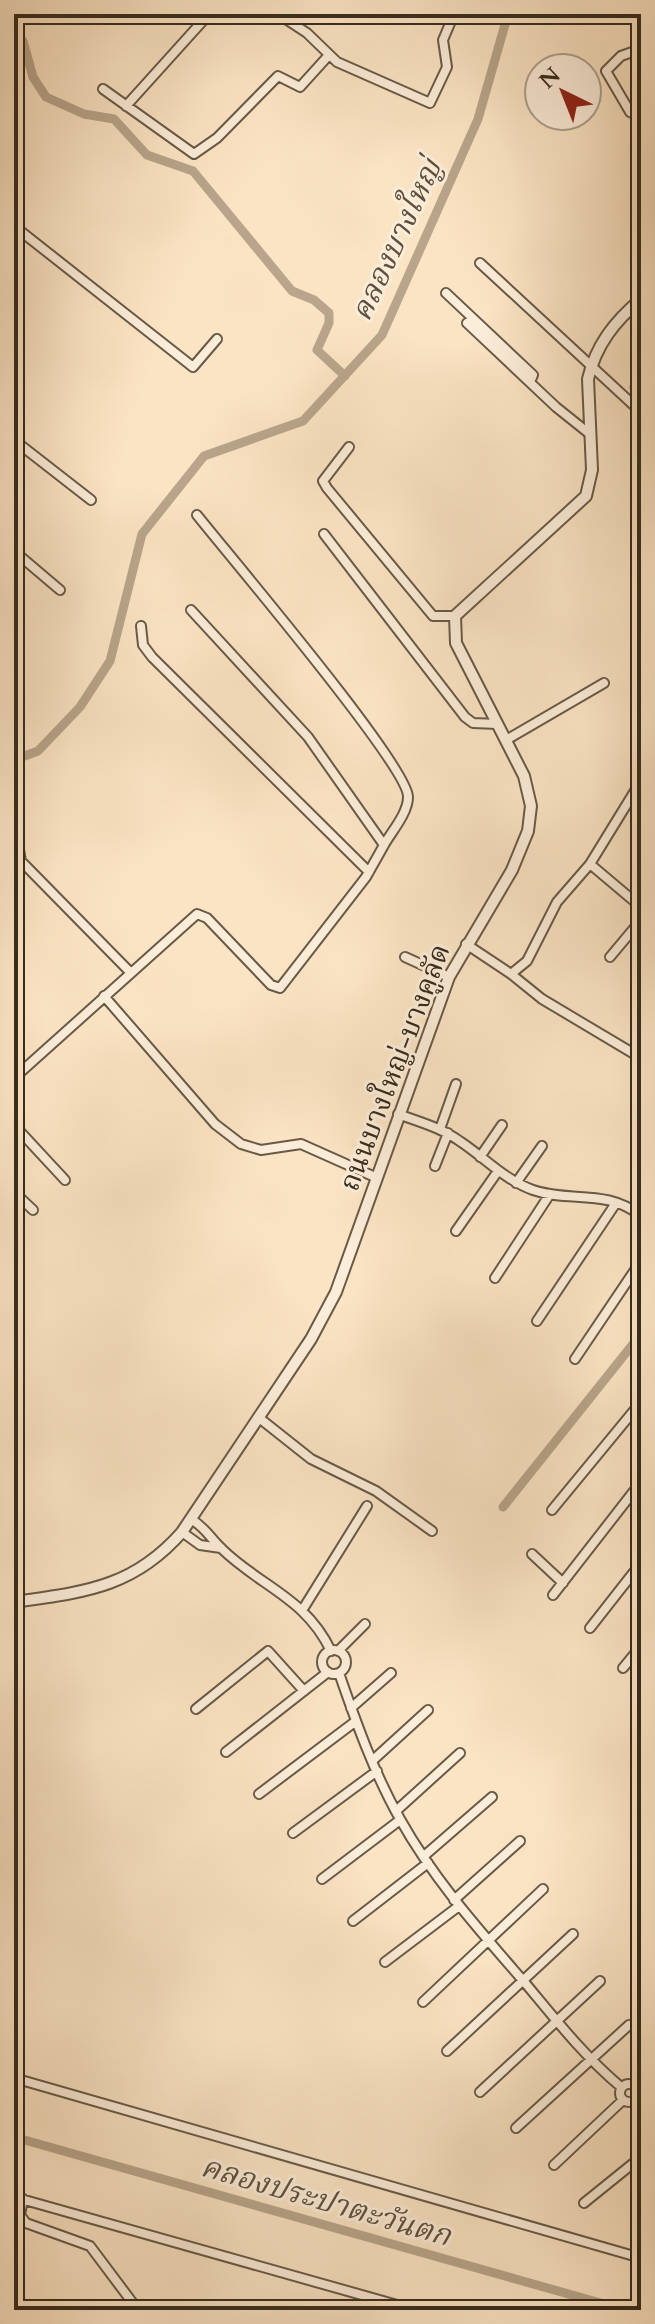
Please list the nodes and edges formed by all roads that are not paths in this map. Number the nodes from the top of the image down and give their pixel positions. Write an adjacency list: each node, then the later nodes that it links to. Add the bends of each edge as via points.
1 (209, 14): 7 (street)
2 (454, 14): 5 (street, via 443,40 447,67 430,103)
3 (284, 16): 5 (street)
4 (635, 51): 8 (street, via 606,71 630,112)
5 (329, 55): 7 (street, via 300,87 278,76 200,153 194,154)
6 (103, 89): 7 (street)
7 (126, 106)
8 (641, 117)
9 (14, 226): 14 (street, via 193,367)
10 (480, 263): 15 (street)
11 (446, 293): 16 (street, via 534,376)
12 (641, 299): 15 (street, via 609,331)
13 (467, 323): 16 (street)
14 (217, 339)
15 (591, 365): 17 (street, via 627,393); 18 (street)
16 (530, 382): 18 (street)
17 (641, 412)
18 (591, 435): 27 (street, via 592,477 586,496)
19 (14, 440): 21 (street)
20 (349, 447): 27 (street, via 327,473 327,488 433,616)
21 (91, 500)
22 (197, 515): 34 (street, via 397,769 408,796)
23 (324, 534): 30 (street, via 465,717 473,723)
24 (14, 551): 25 (street)
25 (60, 590)
26 (191, 610): 34 (street, via 308,737)
27 (455, 616): 30 (street, ถนนบางใหญ่-บางคูลัด, via 456,643)
28 (141, 626): 36 (street, via 143,645 152,657)
29 (604, 683): 31 (street)
30 (498, 724): 31 (street, ถนนบางใหญ่-บางคูลัด)
31 (506, 740): 39 (street, ถนนบางใหญ่-บางคูลัด, via 530,798 528,831 512,870)
32 (641, 781): 35 (street)
33 (14, 821): 42 (street, via 21,861)
34 (384, 845): 36 (street)
35 (590, 864): 37 (street); 43 (street, via 557,902 527,961)
36 (369, 872): 42 (street, via 280,988 197,914)
37 (641, 907)
38 (641, 920): 41 (street)
39 (466, 944): 43 (street); 44 (street, ถนนบางใหญ่-บางคูลัด)
40 (405, 957): 44 (street)
41 (610, 957)
42 (130, 972): 45 (street)
43 (511, 974): 46 (street, via 542,999)
44 (449, 977): 49 (street, ถนนบางใหญ่-บางคูลัด)
45 (104, 996): 47 (street); 57 (street, via 215,1124 241,1144 261,1150 301,1144)
46 (641, 1058)
47 (16, 1072)
48 (456, 1084): 52 (street)
49 (398, 1114): 52 (street); 57 (street, ถนนบางใหญ่-บางคูลัด)
50 (14, 1125): 58 (street)
51 (502, 1125): 54 (street)
52 (444, 1131): 54 (street); 55 (street)
53 (542, 1146): 59 (street)
54 (480, 1157): 56 (street)
55 (435, 1166)
56 (498, 1171): 59 (street); 65 (street)
57 (375, 1177): 71 (street, ถนนบางใหญ่-บางคูลัด, via 336,1292)
58 (65, 1180)
59 (516, 1183): 61 (street)
60 (14, 1192): 63 (street)
61 (550, 1194): 62 (street, via 580,1194); 67 (street)
62 (616, 1203): 64 (street); 68 (street)
63 (33, 1210)
64 (641, 1216)
65 (456, 1231)
66 (641, 1261): 69 (street)
67 (495, 1278)
68 (537, 1321)
69 (575, 1359)
70 (641, 1402): 74 (street)
71 (258, 1417): 75 (street, ถนนบางใหญ่-บางคูลัด); 76 (street, via 311,1459 365,1485)
72 (641, 1482): 81 (street)
73 (367, 1506): 84 (street)
74 (552, 1510)
75 (191, 1519): 77 (street, ถนนบางใหญ่-บางคูลัด); 78 (street, via 210,1531)
76 (432, 1531)
77 (182, 1532): 78 (street, via 200,1545); 83 (street, ถนนบางใหญ่-บางคูลัด, via 129,1578 80,1593)
78 (221, 1548): 84 (street)
79 (532, 1554): 81 (street)
80 (641, 1563): 86 (street)
81 (563, 1583): 82 (street)
82 (553, 1595)
83 (14, 1602)
84 (303, 1609): 88 (street)
85 (365, 1624): 88 (street)
86 (590, 1628)
87 (641, 1646): 89 (street)
88 (334, 1651): 90 (street, via 325,1654 322,1663); 91 (street, via 346,1661)
89 (623, 1668)
90 (328, 1672): 91 (street); 93 (street)
91 (339, 1673): 94 (street)
92 (391, 1673): 94 (street)
93 (304, 1691): 95 (street, via 268,1651); 98 (street)
94 (351, 1708): 97 (street)
95 (196, 1709)
96 (428, 1710): 100 (street)
97 (356, 1721): 100 (street); 102 (street)
98 (226, 1752)
99 (460, 1753): 104 (street)
100 (372, 1761): 101 (street)
101 (377, 1771): 104 (street); 105 (street)
102 (259, 1794)
103 (492, 1797): 107 (street)
104 (398, 1815): 107 (street); 108 (street)
105 (293, 1833)
106 (520, 1841): 110 (street)
107 (426, 1859): 110 (street); 111 (street)
108 (322, 1879)
109 (543, 1889): 113 (street)
110 (457, 1903): 113 (street); 114 (street)
111 (353, 1921)
112 (573, 1934): 115 (street)
113 (488, 1942): 115 (street); 117 (street)
114 (385, 1962)
115 (523, 1981): 118 (street); 120 (street)
116 (600, 1981): 118 (street)
117 (423, 2002)
118 (556, 2021): 121 (street); 125 (street)
119 (629, 2025): 121 (street)
120 (447, 2051)
121 (591, 2060): 124 (street); 129 (street)
122 (14, 2078): 134 (street)
123 (639, 2086): 124 (street); 127 (street)
124 (621, 2087): 126 (street)
125 (480, 2092)
126 (623, 2100): 127 (street); 131 (street)
127 (633, 2101): 128 (street)
128 (641, 2108)
129 (516, 2128)
130 (641, 2157): 133 (street)
131 (554, 2165)
132 (18, 2198): 135 (street, via 26,2223 85,2242); 136 (street)
133 (584, 2203)
134 (641, 2258)
135 (138, 2310)
136 (415, 2310)

